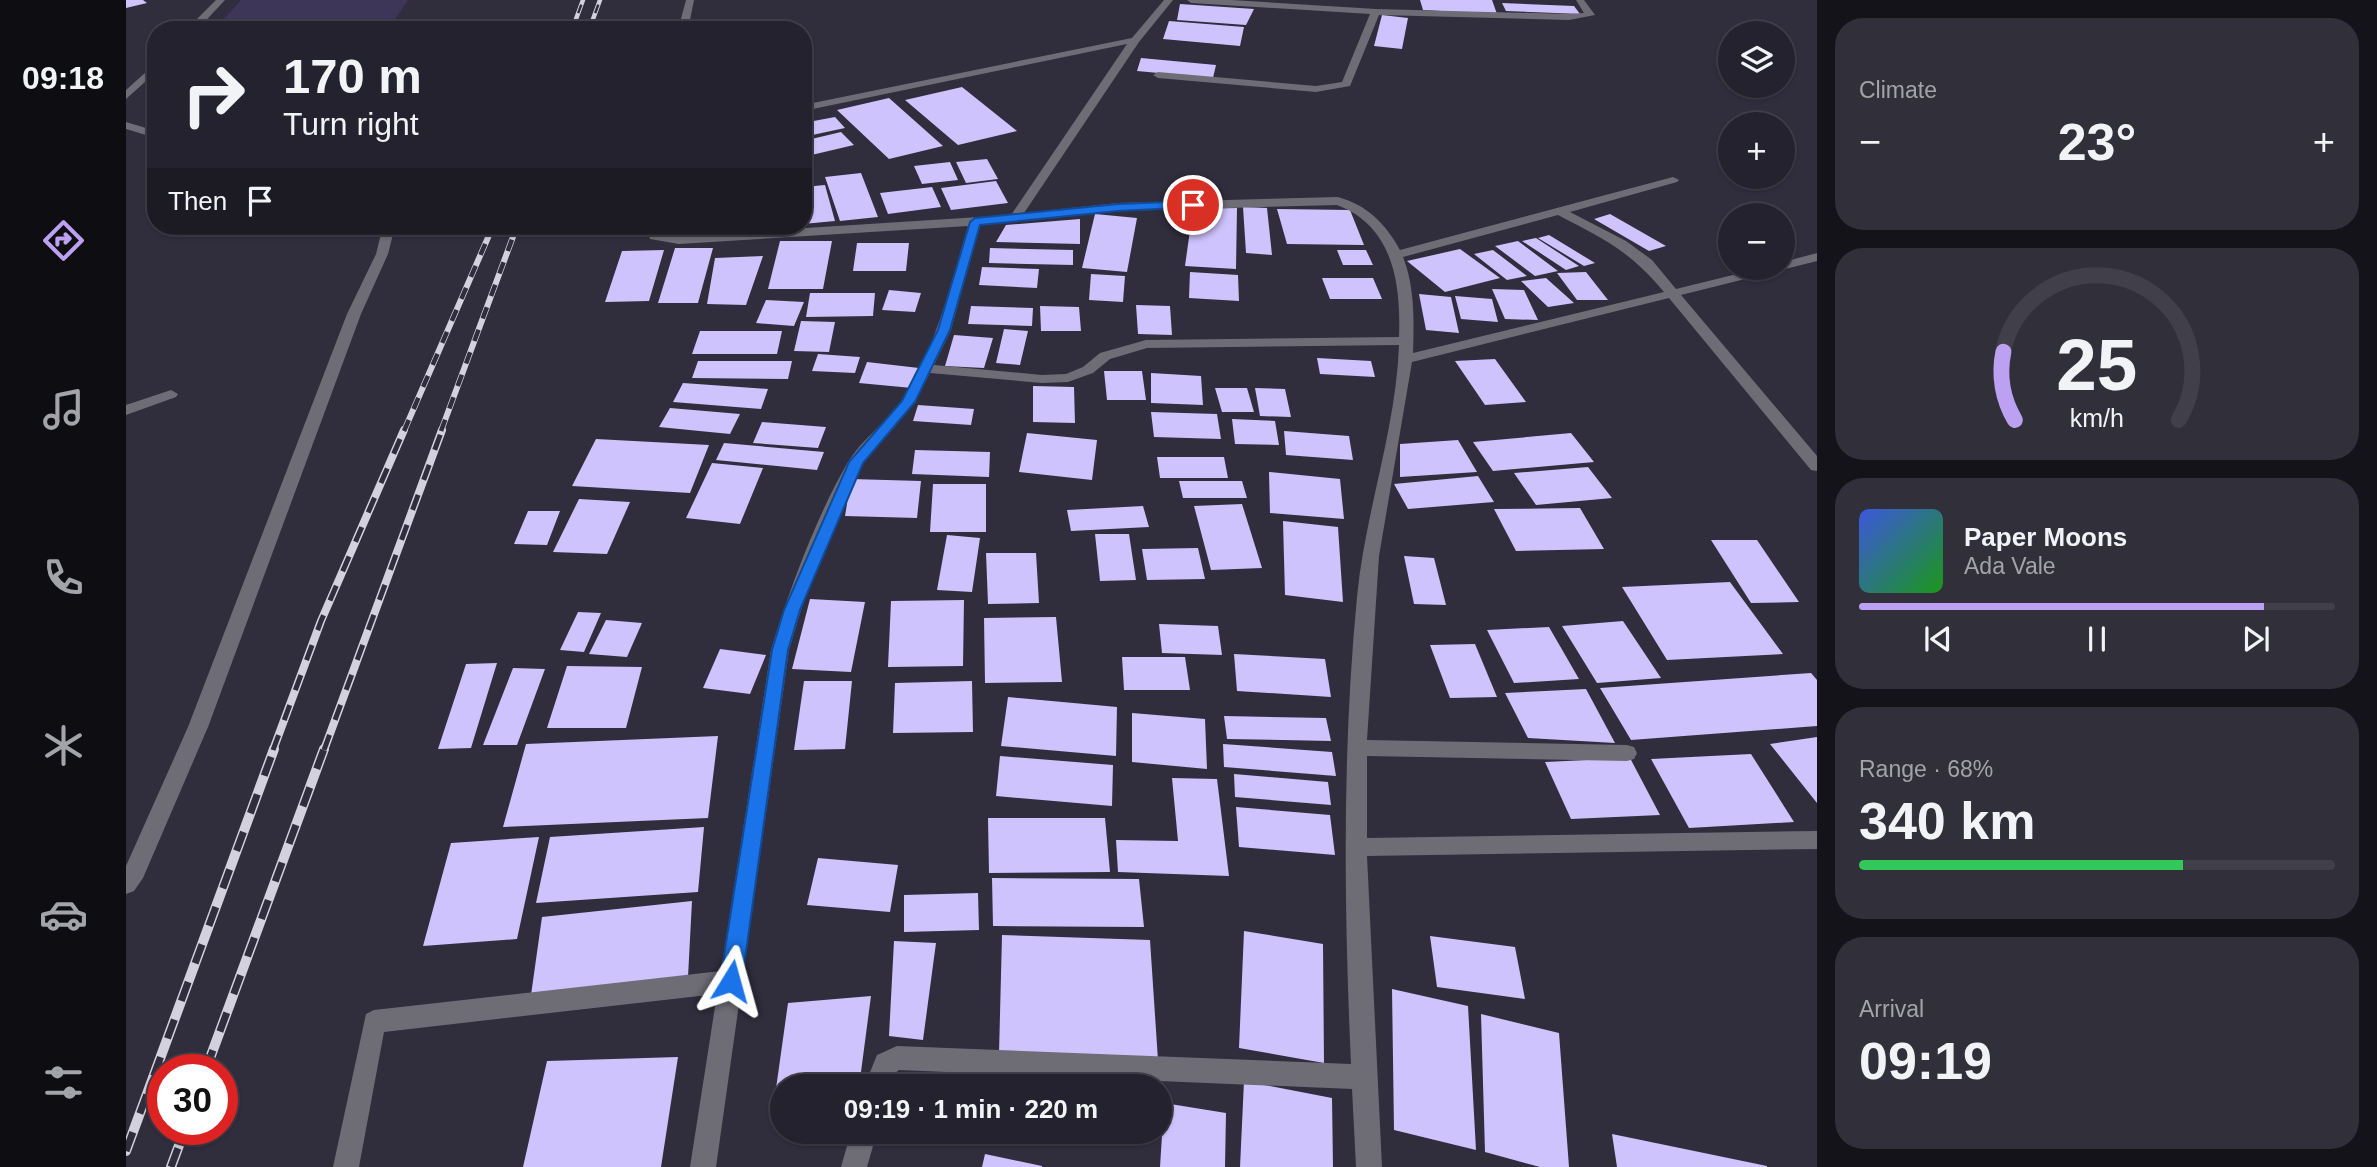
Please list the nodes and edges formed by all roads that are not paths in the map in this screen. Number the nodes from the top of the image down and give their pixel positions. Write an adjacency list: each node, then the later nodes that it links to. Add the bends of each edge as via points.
1 (221, 0): 7 (street)
2 (690, 0): 8 (street)
3 (1169, 0): 9 (street)
4 (1191, 0): 6 (street)
5 (1580, 0): 6 (street, via 1590,15)
6 (1376, 12): 11 (street, via 1346,84 1334,88)
7 (200, 21)
8 (685, 21)
9 (1135, 40): 13 (street); 18 (street)
10 (147, 75): 12 (street)
11 (1158, 75)
12 (126, 96)
13 (812, 106)
14 (126, 125): 15 (street)
15 (147, 132)
16 (1673, 180): 17 (street)
17 (1560, 211): 24 (street); 28 (street, via 1636,253)
18 (1015, 217): 19 (street); 24 (street, via 1118,207 1338,201 1352,205 1376,223)
19 (975, 222): 20 (street); 31 (street, via 944,330)
20 (812, 232)
21 (387, 235): 39 (street, via 194,737)
22 (654, 235): 23 (street, via 679,240)
23 (761, 235)
24 (1396, 255): 29 (street, via 1403,277)
25 (1817, 257): 26 (street)
26 (1795, 263)
27 (1730, 280): 28 (street)
28 (1676, 294): 30 (street); 34 (street)
29 (1405, 341): 30 (street); 31 (street, via 1146,344 1105,356 1068,378)
30 (1406, 359): 35 (street, via 1366,592)
31 (925, 368): 40 (street, via 908,402 856,462 792,610 780,650)
32 (172, 394): 33 (street)
33 (126, 410)
34 (1817, 466)
35 (1357, 748): 36 (street); 38 (street)
36 (1627, 753)
37 (1817, 840): 38 (street)
38 (1356, 847): 42 (street)
39 (126, 884)
40 (731, 981): 44 (street, via 374,1022); 45 (street)
41 (882, 1074): 42 (street, via 886,1064 897,1058)
42 (1364, 1077): 47 (street)
43 (861, 1144): 46 (street)
44 (346, 1167)
45 (703, 1167)
46 (854, 1167)
47 (1369, 1167)

